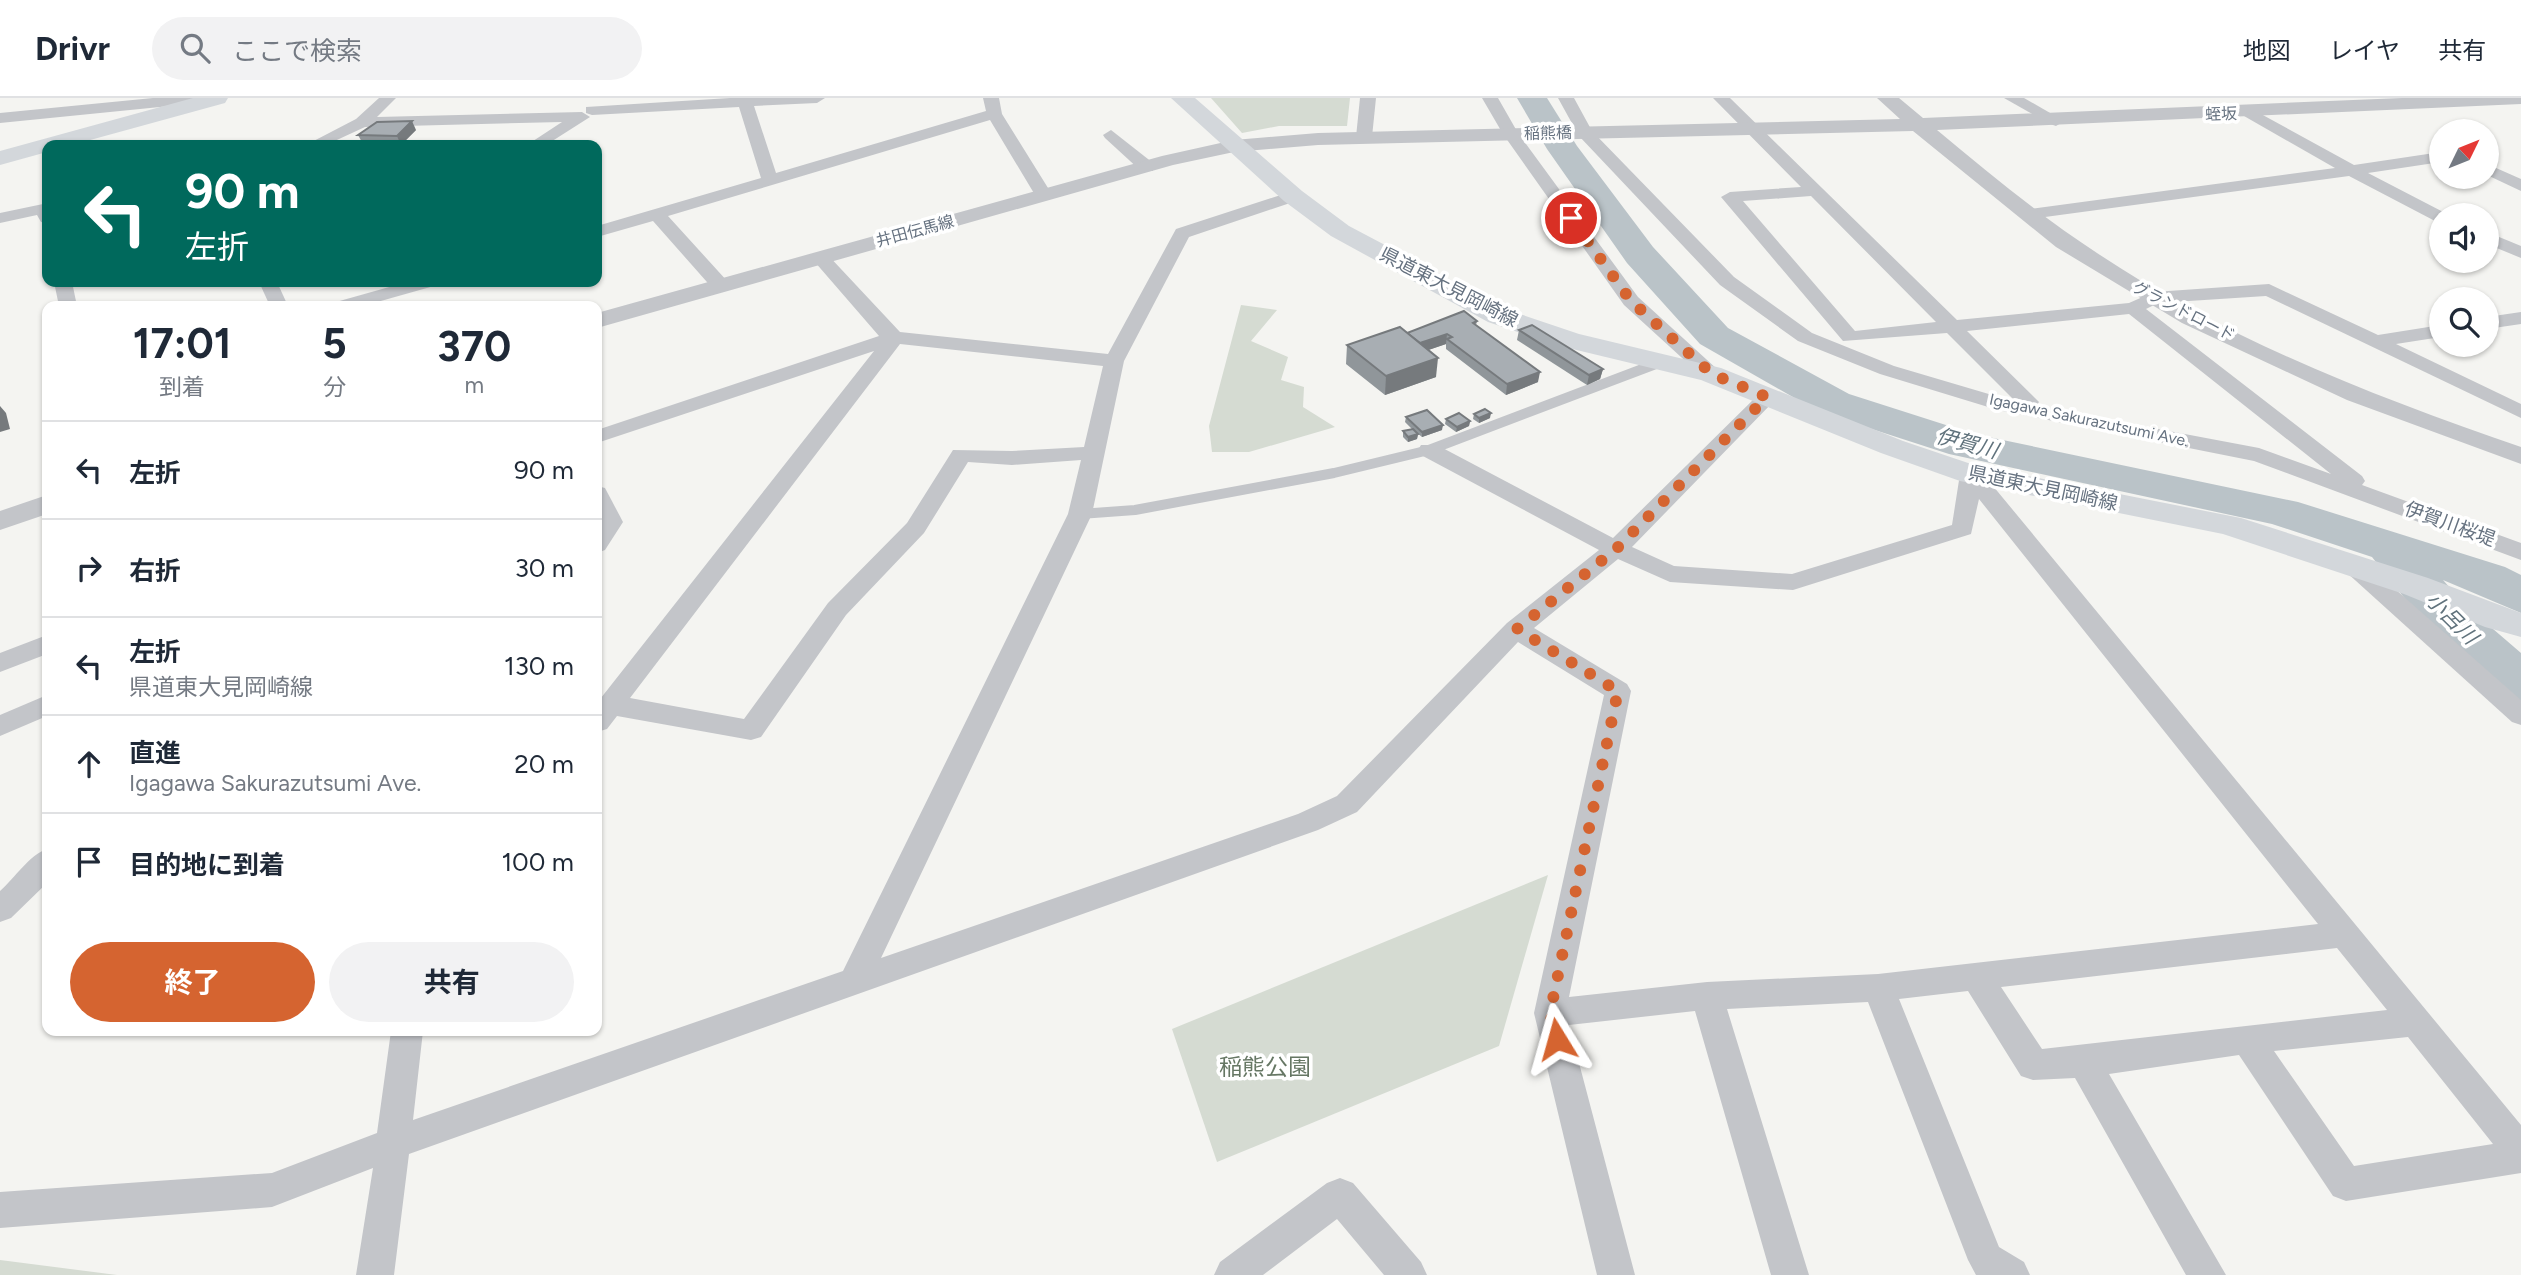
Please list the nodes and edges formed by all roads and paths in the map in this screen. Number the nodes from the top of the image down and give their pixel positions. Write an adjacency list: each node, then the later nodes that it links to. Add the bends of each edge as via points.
1 (200, 98): 17 (street)
2 (217, 98): 26 (main road)
3 (388, 98): 19 (street)
4 (817, 98): 13 (street)
5 (1182, 98): 30 (main road, 県道東大見岡崎線)
6 (1368, 98): 25 (street)
7 (1490, 98): 23 (street)
8 (1566, 98): 22 (street, Igagawa Sakurazutsumi Ave.)
9 (1721, 98): 21 (street)
10 (1887, 98): 20 (street, グランドロード)
11 (2012, 98): 18 (street)
12 (2521, 98): 16 (street, 蛭坂)
13 (745, 102): 15 (street); 36 (street)
14 (993, 106): 36 (street); 39 (street)
15 (591, 108): 19 (street); 28 (street)
16 (2250, 113): 18 (street, 蛭坂); 34 (street)
17 (0, 118)
18 (2056, 121): 20 (street, 蛭坂)
19 (362, 122): 27 (street)
20 (1920, 125): 21 (street, 蛭坂); 44 (street, グランドロード)
21 (1753, 130): 22 (street, 稲熊橋); 38 (street)
22 (1585, 133): 23 (street, 稲熊橋); 72 (street, Igagawa Sakurazutsumi Ave., via 1727,281 1805,337 1887,370 2005,406 2259,455)
23 (1511, 134): 25 (street, 稲熊橋); 63 (street, via 1631,301)
24 (1111, 135): 33 (street)
25 (1364, 137): 30 (street, 井田伝馬線)
26 (65, 140)
27 (324, 140)
28 (543, 140)
29 (42, 146): 31 (main road)
30 (1234, 146): 33 (street, 井田伝馬線); 40 (main road, 県道東大見岡崎線)
31 (0, 158)
32 (2429, 159): 34 (street)
33 (1147, 167): 39 (street, 井田伝馬線)
34 (2349, 169): 42 (street); 44 (street)
35 (2499, 175): 37 (street)
36 (770, 180): 43 (street)
37 (2521, 186)
38 (1812, 191): 57 (street); 57 (street, via 1730,197 1850,337)
39 (1044, 196): 49 (street, 井田伝馬線)
40 (1293, 196): 61 (street, via 1182,233); 62 (main road, 県道東大見岡崎線, via 1340,231 1498,316 1570,340)
41 (42, 209): 45 (street)
42 (2429, 211)
43 (656, 214): 46 (street); 50 (street)
44 (2030, 214): 53 (street, グランドロード)
45 (0, 219)
46 (602, 230)
47 (2499, 243): 48 (street)
48 (2521, 253)
49 (820, 257): 50 (street, 井田伝馬線); 59 (street)
50 (721, 286): 55 (street, 井田伝馬線)
51 (410, 287): 52 (street)
52 (360, 301)
53 (2143, 303): 57 (street); 60 (street, via 2269,290); 70 (street, グランドロード, via 2461,436); 72 (street, 伊賀川桜堤)
54 (2521, 317): 56 (street)
55 (602, 320)
56 (2499, 321)
57 (1956, 328): 65 (street)
58 (2429, 333): 60 (street)
59 (895, 337): 61 (street); 67 (street); 86 (street)
60 (2377, 341): 66 (street)
61 (1114, 361): 69 (street)
62 (1661, 362): 63 (main road, 県道東大見岡崎線); 68 (lane)
63 (1712, 374): 64 (main road, 県道東大見岡崎線)
64 (1767, 397): 71 (main road, 県道東大見岡崎線); 79 (street)
65 (2028, 402)
66 (2521, 412)
67 (602, 435)
68 (1429, 450): 75 (lane, via 1334,473 1135,510); 79 (street)
69 (1094, 453): 75 (street); 86 (street, via 1012,458 961,455 916,528 837,610 751,730)
70 (2521, 456)
71 (1971, 474): 79 (street, via 1963,529 1793,582 1670,574); 80 (main road, 県道東大見岡崎線, via 2229,525); 91 (street)
72 (2379, 498): 78 (street, 伊賀川桜堤)
73 (602, 503): 77 (street, via 611,522)
74 (42, 506): 76 (street)
75 (1080, 514): 93 (street)
76 (0, 521)
77 (602, 537)
78 (2517, 547)
79 (1616, 549): 82 (street)
80 (2353, 565): 81 (main road, 県道東大見岡崎線); 87 (street)
81 (2509, 622)
82 (1517, 629): 93 (street, via 1347,804 1308,822); 96 (street, via 1618,691)
83 (42, 646): 84 (street)
84 (0, 663)
85 (42, 707): 88 (street)
86 (604, 713)
87 (2521, 716)
88 (0, 726)
89 (42, 867): 90 (street)
90 (0, 909)
91 (2345, 934): 92 (street); 97 (street)
92 (1977, 978): 94 (street); 100 (street, via 2033,1065)
93 (853, 984): 101 (street)
94 (1878, 988): 95 (street); 109 (street, via 1986,1259)
95 (1707, 996): 96 (street); 108 (street)
96 (1550, 1013): 104 (street)
97 (2414, 1022): 99 (street); 102 (street)
98 (406, 1036): 101 (street)
99 (2247, 1039): 100 (street); 102 (street, via 2346,1184)
100 (2084, 1062): 110 (street)
101 (391, 1144): 103 (street, via 272,1190); 105 (street)
102 (2521, 1154)
103 (0, 1210)
104 (1620, 1273)
105 (375, 1275)
106 (1233, 1275): 107 (street, via 1340,1195)
107 (1408, 1275)
108 (1790, 1275)
109 (2011, 1275)
110 (2207, 1275)

